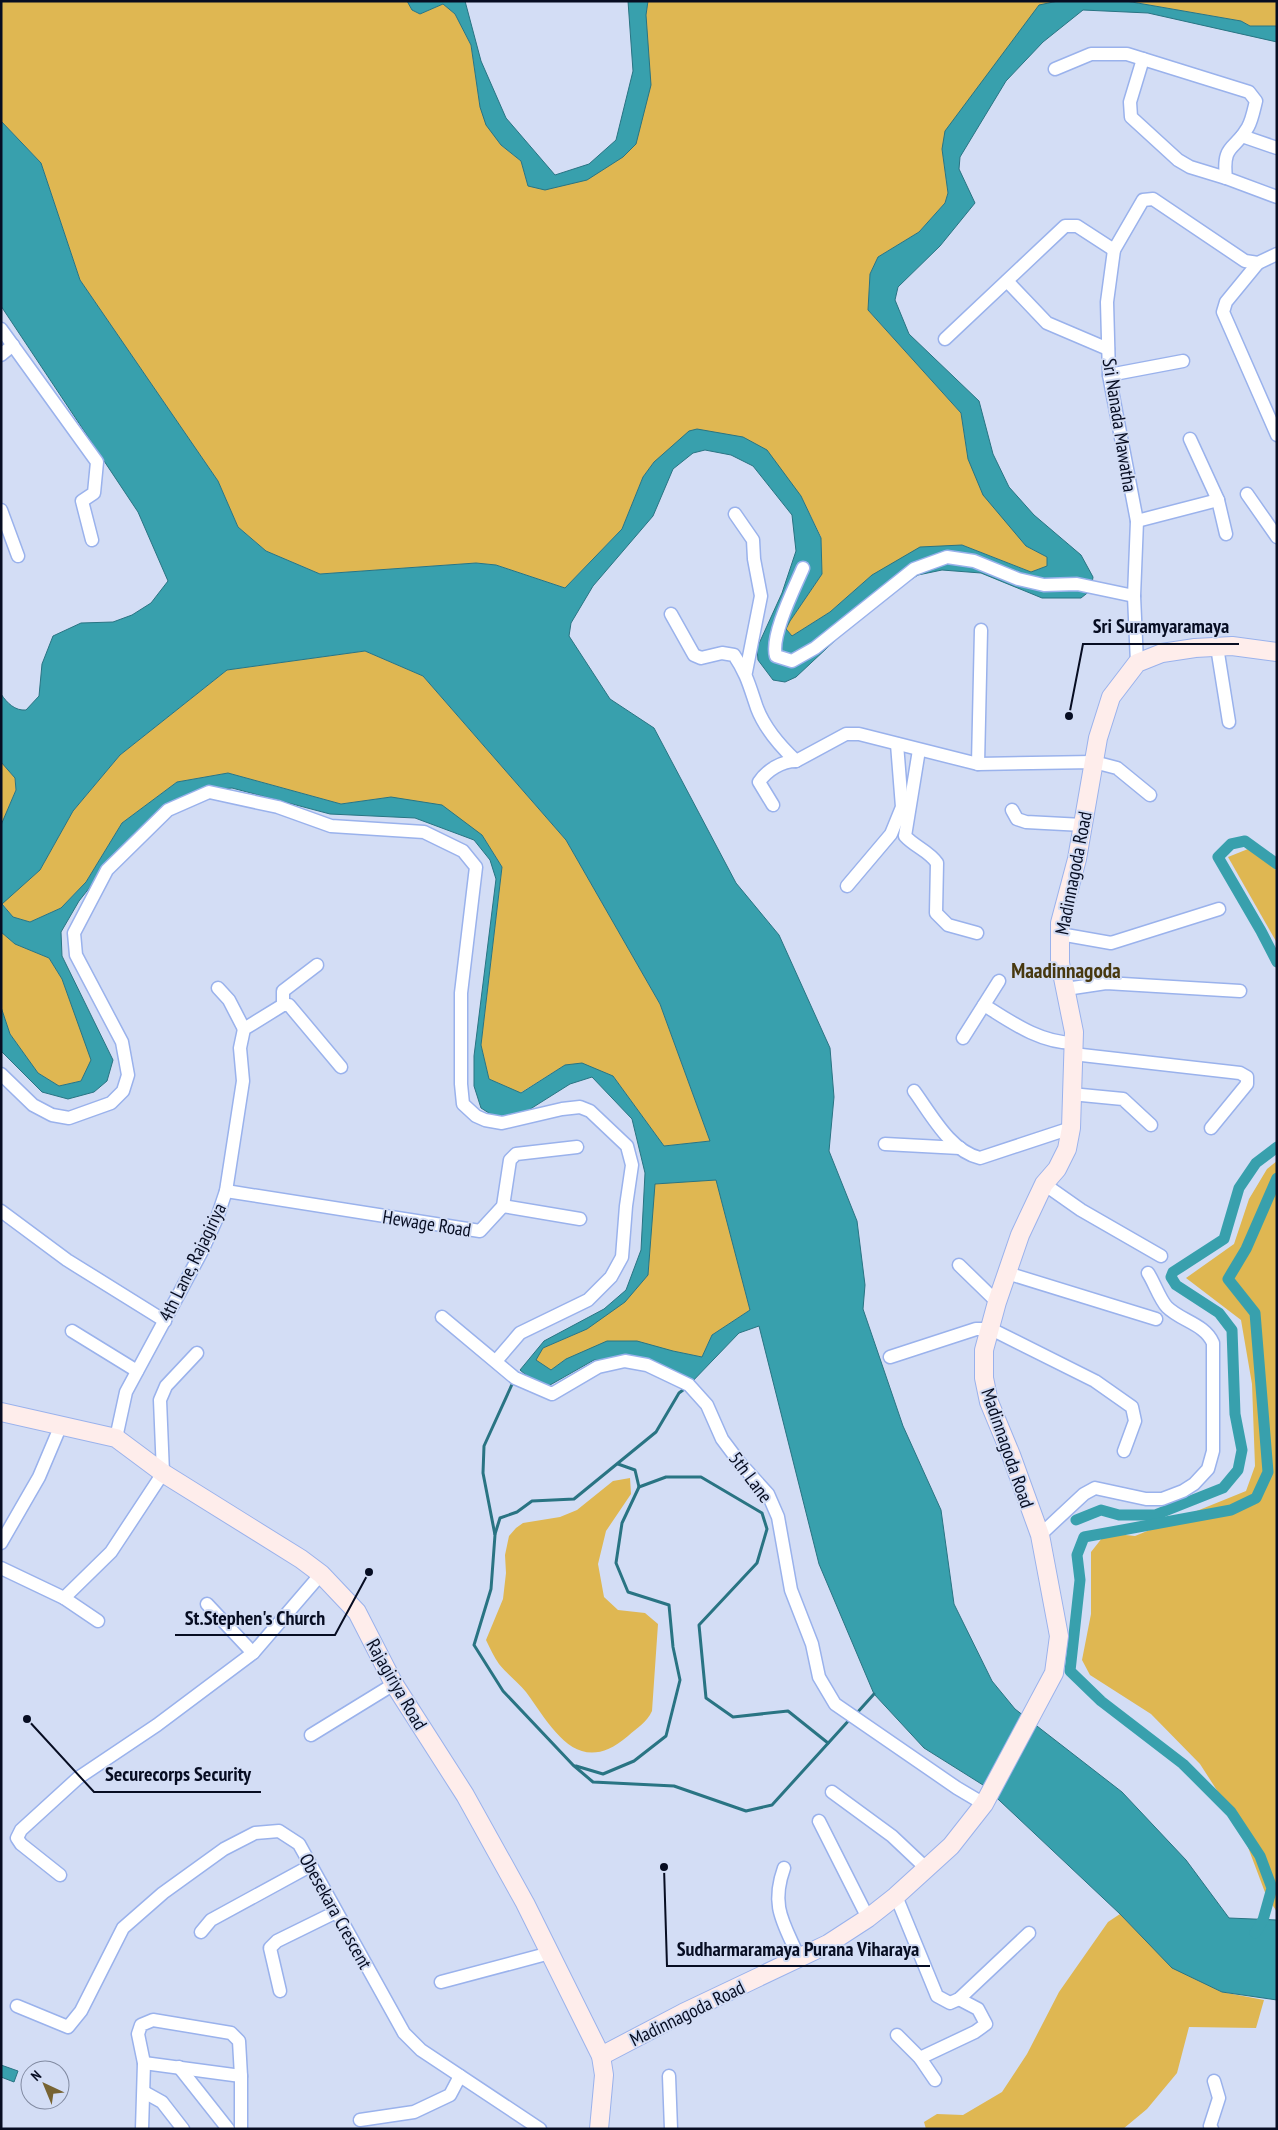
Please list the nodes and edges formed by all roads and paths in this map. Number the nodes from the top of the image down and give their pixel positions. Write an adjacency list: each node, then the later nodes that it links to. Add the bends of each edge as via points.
1 (1143, 59): 2 (street, via 1127,54 1091,54); 3 (street, via 1249,92 1256,101); 5 (street, via 1130,102 1131,117 1178,160)
2 (1054, 69)
3 (1242, 136): 4 (street); 5 (street, via 1228,149 1224,165)
4 (1277, 148)
5 (1226, 178): 6 (street)
6 (1277, 197)
7 (1114, 250): 9 (street, Sri Nanada Mawatha, via 1144,200 1153,199 1245,261); 10 (street, via 1077,226 1065,226); 14 (street, Sri Nanada Mawatha, via 1107,302)
8 (1277, 254): 9 (street)
9 (1258, 263): 18 (street, via 1226,302 1223,312)
10 (1007, 280): 12 (street); 14 (street, via 1046,323)
11 (1, 329): 13 (street)
12 (945, 339)
13 (13, 345): 15 (street); 27 (street, via 97,462 94,493 82,502)
14 (1108, 349): 17 (street, Sri Nanada Mawatha)
15 (1, 355)
16 (1184, 361): 17 (street)
17 (1109, 375): 24 (street, Sri Nanada Mawatha)
18 (1277, 436)
19 (1190, 439): 21 (street)
20 (1247, 494): 26 (street)
21 (1218, 500): 24 (street); 25 (street)
22 (2, 513): 28 (street)
23 (736, 514): 36 (street, via 753,540 761,596)
24 (1137, 521): 30 (street, Sri Nanada Mawatha)
25 (1226, 534)
26 (1277, 537)
27 (92, 540)
28 (18, 556)
29 (803, 568): 30 (street, via 781,621 774,650 776,656 792,661 815,648 914,569 947,557 974,561 1018,579 1044,585 1077,584)
30 (1134, 596): 35 (street, Sri Nanada Mawatha)
31 (671, 614): 36 (street, via 694,655 701,658 722,652 734,656)
32 (981, 630): 42 (street)
33 (1217, 646): 34 (street); 35 (street, via 1162,653); 37 (street)
34 (1277, 652)
35 (1137, 663): 41 (street, Madinnagoda Road, via 1111,697)
36 (746, 672): 40 (street, via 768,731)
37 (1229, 722)
38 (898, 744): 39 (street); 40 (street, via 846,734); 47 (street, via 902,807 890,834)
39 (918, 750): 42 (street); 49 (street, via 906,836 938,863 936,913 948,925)
40 (796, 761): 44 (street, via 786,761 764,774 759,782)
41 (1094, 762): 42 (street); 43 (street, via 1117,768); 46 (street, Madinnagoda Road)
42 (978, 764)
43 (1150, 795)
44 (773, 805)
45 (1012, 810): 46 (street, via 1016,819 1026,822)
46 (1083, 824): 50 (street, Madinnagoda Road)
47 (847, 886)
48 (1219, 910): 50 (street, via 1112,943)
49 (977, 933)
50 (1060, 934): 54 (street, Madinnagoda Road, via 1060,963)
51 (316, 965): 57 (street, via 283,991)
52 (999, 981): 56 (street)
53 (218, 988): 58 (street, via 229,1000)
54 (1066, 989): 55 (street, via 1106,983); 60 (street, Madinnagoda Road, via 1073,1023)
55 (1240, 991)
56 (984, 1004): 59 (street); 60 (street, via 1022,1030)
57 (283, 1005): 58 (street); 61 (street, via 290,1005)
58 (244, 1029): 72 (street, 4th Lane, Rajagiriya, via 240,1048 243,1081)
59 (963, 1038)
60 (1073, 1048): 64 (street, Madinnagoda Road); 67 (street, via 1240,1073 1247,1077 1247,1084)
61 (341, 1067)
62 (1, 1074): 88 (street, via 33,1105 52,1115 69,1118 111,1103 123,1091 128,1075 122,1042 76,955 74,934 107,870 168,810 209,792 278,807 330,826 424,832 454,845 476,867 461,993 463,1104 476,1116 502,1124 580,1107 590,1111 627,1146 632,1165 622,1257 611,1277 588,1300 520,1333)
63 (914, 1091): 70 (street)
64 (1071, 1094): 65 (street, via 1123,1099); 66 (street, Madinnagoda Road)
65 (1151, 1125)
66 (1071, 1128): 70 (street, via 980,1158); 71 (street, Madinnagoda Road, via 1060,1162)
67 (1210, 1128)
68 (885, 1144): 70 (street)
69 (577, 1147): 73 (street, via 516,1154 510,1160)
70 (960, 1148)
71 (1044, 1184): 76 (street); 78 (street, Madinnagoda Road, via 1029,1213)
72 (226, 1191): 73 (street, Hewage Road, via 480,1232); 83 (street, 4th Lane, Rajagiriya, via 202,1251)
73 (503, 1206): 75 (street)
74 (1, 1211): 83 (street, via 67,1260)
75 (580, 1219)
76 (1162, 1256)
77 (960, 1265): 80 (street)
78 (1007, 1273): 80 (street, Madinnagoda Road); 82 (street)
79 (1148, 1273): 95 (street, via 1165,1305 1209,1334 1213,1343 1213,1451 1208,1469 1183,1492 1162,1500 1095,1488 1084,1494)
80 (997, 1302): 84 (street, Madinnagoda Road)
81 (442, 1317): 88 (street, 5th Lane)
82 (1156, 1319)
83 (165, 1320): 89 (street, 4th Lane, Rajagiriya)
84 (990, 1329): 87 (street, via 976,1329); 93 (street, via 1094,1381 1132,1407 1135,1421); 95 (street, Madinnagoda Road, via 984,1350 984,1378 989,1402)
85 (72, 1331): 89 (street)
86 (197, 1352): 94 (street, via 166,1386 160,1400)
87 (890, 1357)
88 (496, 1361): 106 (street, 5th Lane, via 516,1378 552,1394 598,1367 625,1361 647,1366 689,1385 707,1405 722,1439 768,1494 778,1517 791,1590 812,1644 819,1678 835,1704 957,1788)
89 (137, 1370): 92 (street, 4th Lane, Rajagiriya, via 126,1392)
90 (1, 1412): 91 (street, Rajagiriya Road)
91 (61, 1425): 92 (street, Rajagiriya Road); 96 (street, via 39,1477)
92 (116, 1438): 94 (street, Rajagiriya Road)
93 (1124, 1451)
94 (162, 1473): 98 (street, Rajagiriya Road); 99 (street, via 111,1552)
95 (1040, 1535): 106 (street, Madinnagoda Road, via 1059,1636 1054,1673)
96 (1, 1543)
97 (1, 1568): 99 (street)
98 (321, 1574): 102 (street); 103 (street, Rajagiriya Road, via 357,1612)
99 (64, 1598): 101 (street)
100 (207, 1604): 102 (street)
101 (98, 1620)
102 (253, 1654): 111 (street, via 78,1778 21,1830 17,1838 21,1844)
103 (394, 1684): 104 (street); 117 (street, Rajagiriya Road, via 466,1795)
104 (311, 1735)
105 (832, 1792): 110 (street, via 892,1836)
106 (986, 1800): 110 (street, Madinnagoda Road, via 951,1846)
107 (819, 1821): 114 (street)
108 (310, 1866): 113 (street, Obesekara Crescent); 115 (street, via 211,1920); 122 (street, Obesekara Crescent, via 299,1844 280,1831 255,1833 224,1849 163,1893 123,1928 81,2011 68,2027)
109 (784, 1868): 118 (street, via 778,1884 777,1906)
110 (927, 1869): 112 (street, Madinnagoda Road)
111 (60, 1875)
112 (896, 1896): 114 (street, Madinnagoda Road); 121 (street, via 937,1996 950,2003)
113 (336, 1912): 120 (street, via 277,1941 270,1948); 129 (street, Obesekara Crescent, via 404,2033 421,2050)
114 (868, 1918): 118 (street, Madinnagoda Road)
115 (201, 1932)
116 (1028, 1933): 121 (street)
117 (550, 1953): 119 (street); 124 (street, Rajagiriya Road)
118 (799, 1958): 124 (street, Madinnagoda Road)
119 (441, 1982)
120 (280, 1991)
121 (959, 1999): 125 (street, via 978,2009 986,2024)
122 (17, 2006)
123 (898, 2035): 125 (street)
124 (600, 2056): 140 (street, Rajagiriya Road, via 604,2076)
125 (920, 2058): 131 (street)
126 (144, 2063): 127 (street); 128 (street, via 138,2034 141,2025 153,2020 231,2033 239,2041); 133 (street)
127 (179, 2067): 128 (street); 137 (street)
128 (241, 2076): 138 (street)
129 (460, 2076): 134 (street, via 450,2095 414,2112); 139 (street, Obesekara Crescent)
130 (669, 2076): 141 (street)
131 (934, 2080)
132 (1214, 2081): 142 (street, via 1219,2098 1210,2126)
133 (144, 2092): 135 (street); 136 (street, via 162,2102)
134 (360, 2120)
135 (142, 2129)
136 (183, 2129)
137 (228, 2129)
138 (241, 2129)
139 (540, 2129)
140 (599, 2129)
141 (671, 2129)
142 (1212, 2129)

